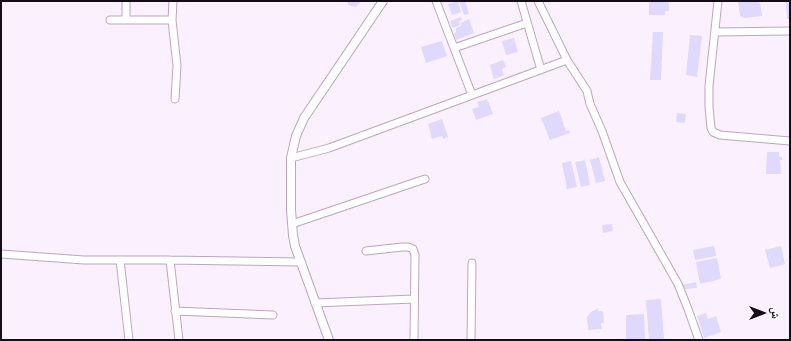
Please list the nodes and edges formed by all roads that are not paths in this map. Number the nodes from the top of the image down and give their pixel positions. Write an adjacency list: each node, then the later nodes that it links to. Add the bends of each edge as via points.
1 (126, 1): 9 (street)
2 (173, 1): 10 (street)
3 (383, 1): 20 (street, via 304,118 296,136)
4 (436, 1): 14 (street)
5 (521, 1): 11 (street)
6 (538, 1): 15 (street)
7 (718, 1): 13 (street)
8 (110, 20): 9 (street)
9 (126, 20): 10 (street)
10 (172, 20): 18 (street, via 177,66)
11 (527, 23): 14 (street); 16 (street)
12 (790, 31): 13 (street)
13 (715, 32): 19 (street, via 709,86 710,124 713,132 720,136)
14 (454, 48): 17 (street)
15 (567, 60): 16 (street); 38 (street, via 587,91 620,182 678,284)
16 (541, 70): 17 (street)
17 (472, 95): 20 (street, via 329,148)
18 (175, 99)
19 (790, 141)
20 (291, 158): 22 (street)
21 (425, 179): 22 (street)
22 (292, 224): 27 (street)
23 (366, 251): 29 (street, via 402,247 414,249)
24 (1, 254): 25 (street, via 54,259)
25 (120, 260): 26 (street); 33 (street)
26 (170, 260): 27 (street); 31 (street)
27 (301, 262): 30 (street)
28 (472, 263): 37 (street)
29 (414, 299): 30 (street); 36 (street)
30 (315, 303): 35 (street)
31 (175, 311): 32 (street); 34 (street)
32 (273, 315)
33 (129, 340)
34 (178, 340)
35 (329, 340)
36 (414, 340)
37 (471, 340)
38 (699, 340)

